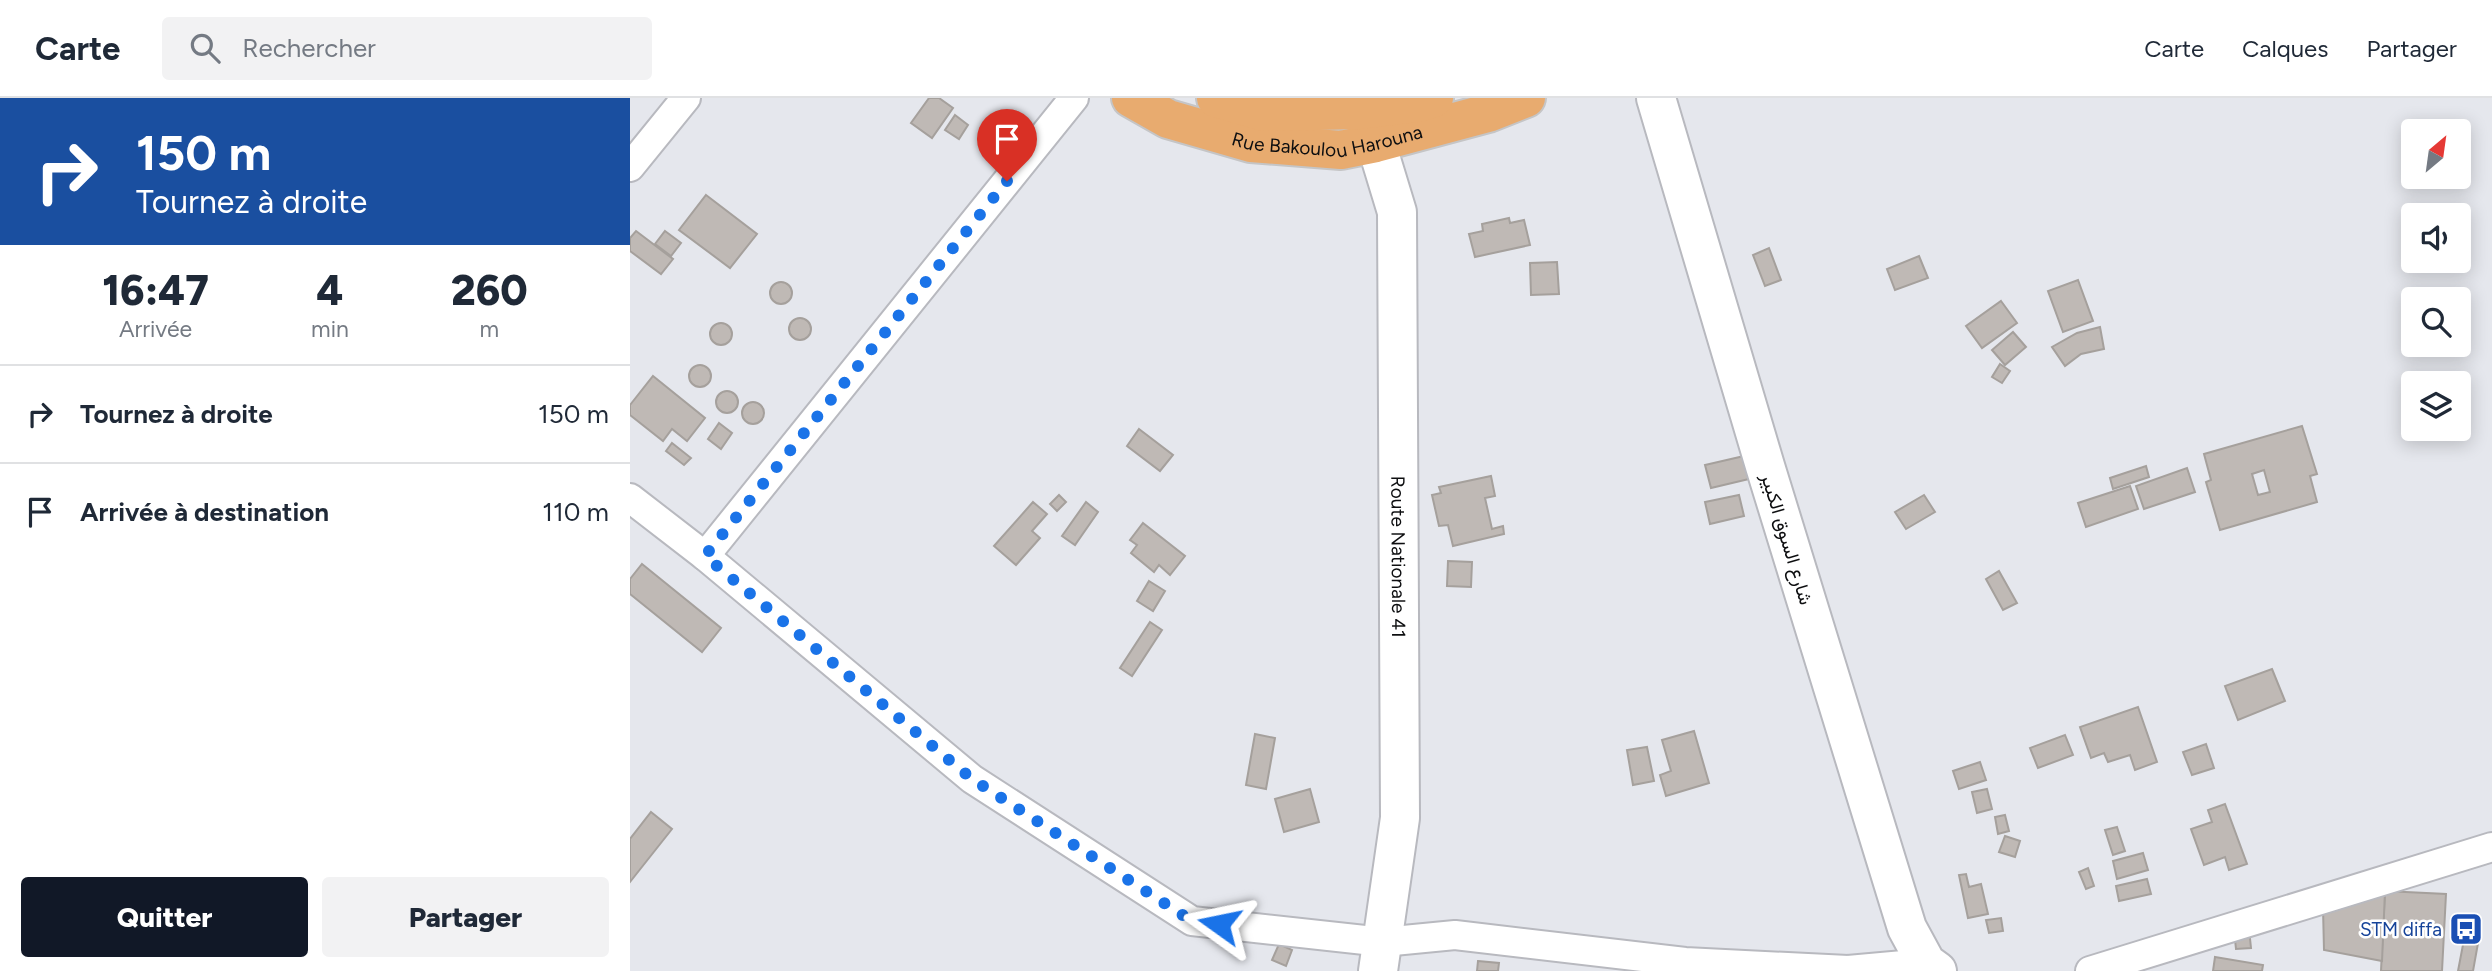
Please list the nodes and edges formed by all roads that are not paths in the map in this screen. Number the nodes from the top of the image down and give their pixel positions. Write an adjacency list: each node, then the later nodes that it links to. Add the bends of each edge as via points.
1 (686, 98): 9 (street)
2 (1074, 98): 11 (street)
3 (1131, 98): 8 (highway, Rue Bakoulou Harouna, via 1168,119 1251,143 1341,150)
4 (1216, 98): 8 (highway, Rue Bakoulou Harouna, via 1264,112)
5 (1434, 98): 8 (highway, Rue Bakoulou Harouna)
6 (1526, 98): 8 (highway, Rue Bakoulou Harouna, via 1488,113)
7 (1656, 98): 14 (street, شارع السوق الكبير, via 1907,928)
8 (1366, 117): 13 (street, Route Nationale 41, via 1397,212 1400,818)
9 (630, 167)
10 (630, 498): 11 (street)
11 (705, 556): 13 (street, via 972,779 1192,921)
12 (2492, 847): 15 (street)
13 (1381, 957): 14 (street, via 1455,935 1685,962 1848,970)
14 (1931, 967)
15 (2090, 971)

